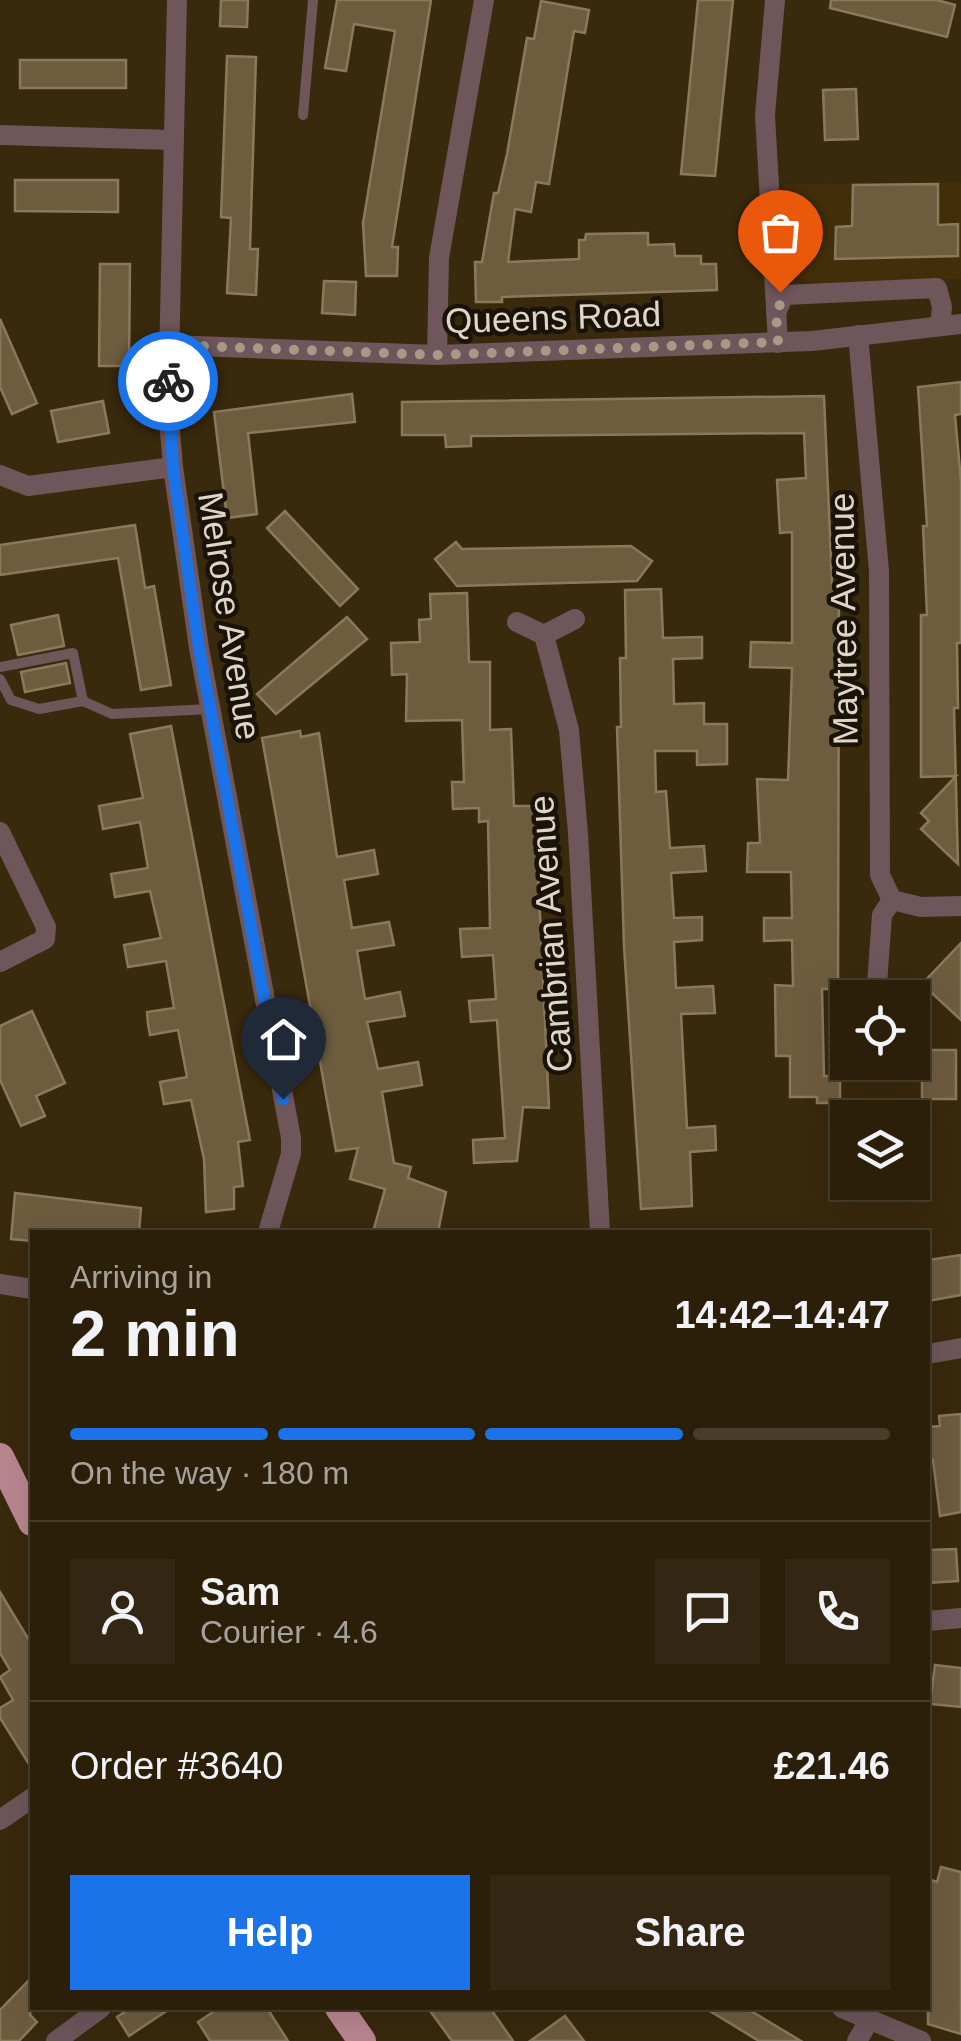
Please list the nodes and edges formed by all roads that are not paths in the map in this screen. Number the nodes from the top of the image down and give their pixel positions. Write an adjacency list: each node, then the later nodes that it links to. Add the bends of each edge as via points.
1 (177, 0): 7 (street, Melrose Avenue)
2 (313, 0): 5 (lane)
3 (484, 0): 13 (street, via 439,258)
4 (775, 0): 8 (street, via 766,115)
5 (303, 115)
6 (0, 135): 7 (street)
7 (172, 140): 12 (street, Melrose Avenue)
8 (778, 296): 9 (street, Queens Road, via 937,288); 11 (street)
9 (951, 325): 10 (street, Queens Road)
10 (858, 335): 11 (street, Queens Road); 24 (street, Maytree Avenue, via 879,572 880,875)
11 (778, 342): 13 (street, Queens Road)
12 (168, 345): 13 (street, Queens Road); 14 (street, Melrose Avenue)
13 (437, 355)
14 (173, 468): 15 (street, via 28,486); 22 (street, Melrose Avenue)
15 (0, 475)
16 (576, 620): 18 (street)
17 (517, 622): 18 (street)
18 (544, 634): 29 (street, Cambrian Avenue, via 568,730 578,832)
19 (0, 667): 21 (lane, via 72,653)
20 (0, 679): 21 (lane, via 11,700 39,709)
21 (83, 701): 22 (lane, via 112,714)
22 (211, 710): 28 (street, Melrose Avenue, via 292,1154)
23 (0, 832): 26 (street, via 46,927 45,939)
24 (892, 900): 25 (street); 27 (street, Maytree Avenue, via 882,914)
25 (961, 906)
26 (0, 962)
27 (877, 980)
28 (269, 1230)
29 (600, 1230)
30 (0, 1284): 31 (street)
31 (30, 1289)
32 (961, 1348): 33 (street)
33 (930, 1354)
34 (0, 1457): 35 (highway)
35 (30, 1518)
36 (961, 1618): 37 (street)
37 (930, 1621)
38 (30, 1799): 39 (street)
39 (0, 1820)
40 (97, 2010): 44 (street)
41 (340, 2010): 45 (highway)
42 (847, 2010): 43 (street)
43 (870, 2020): 46 (street); 47 (street)
44 (56, 2041)
45 (362, 2041)
46 (857, 2041)
47 (922, 2041)

